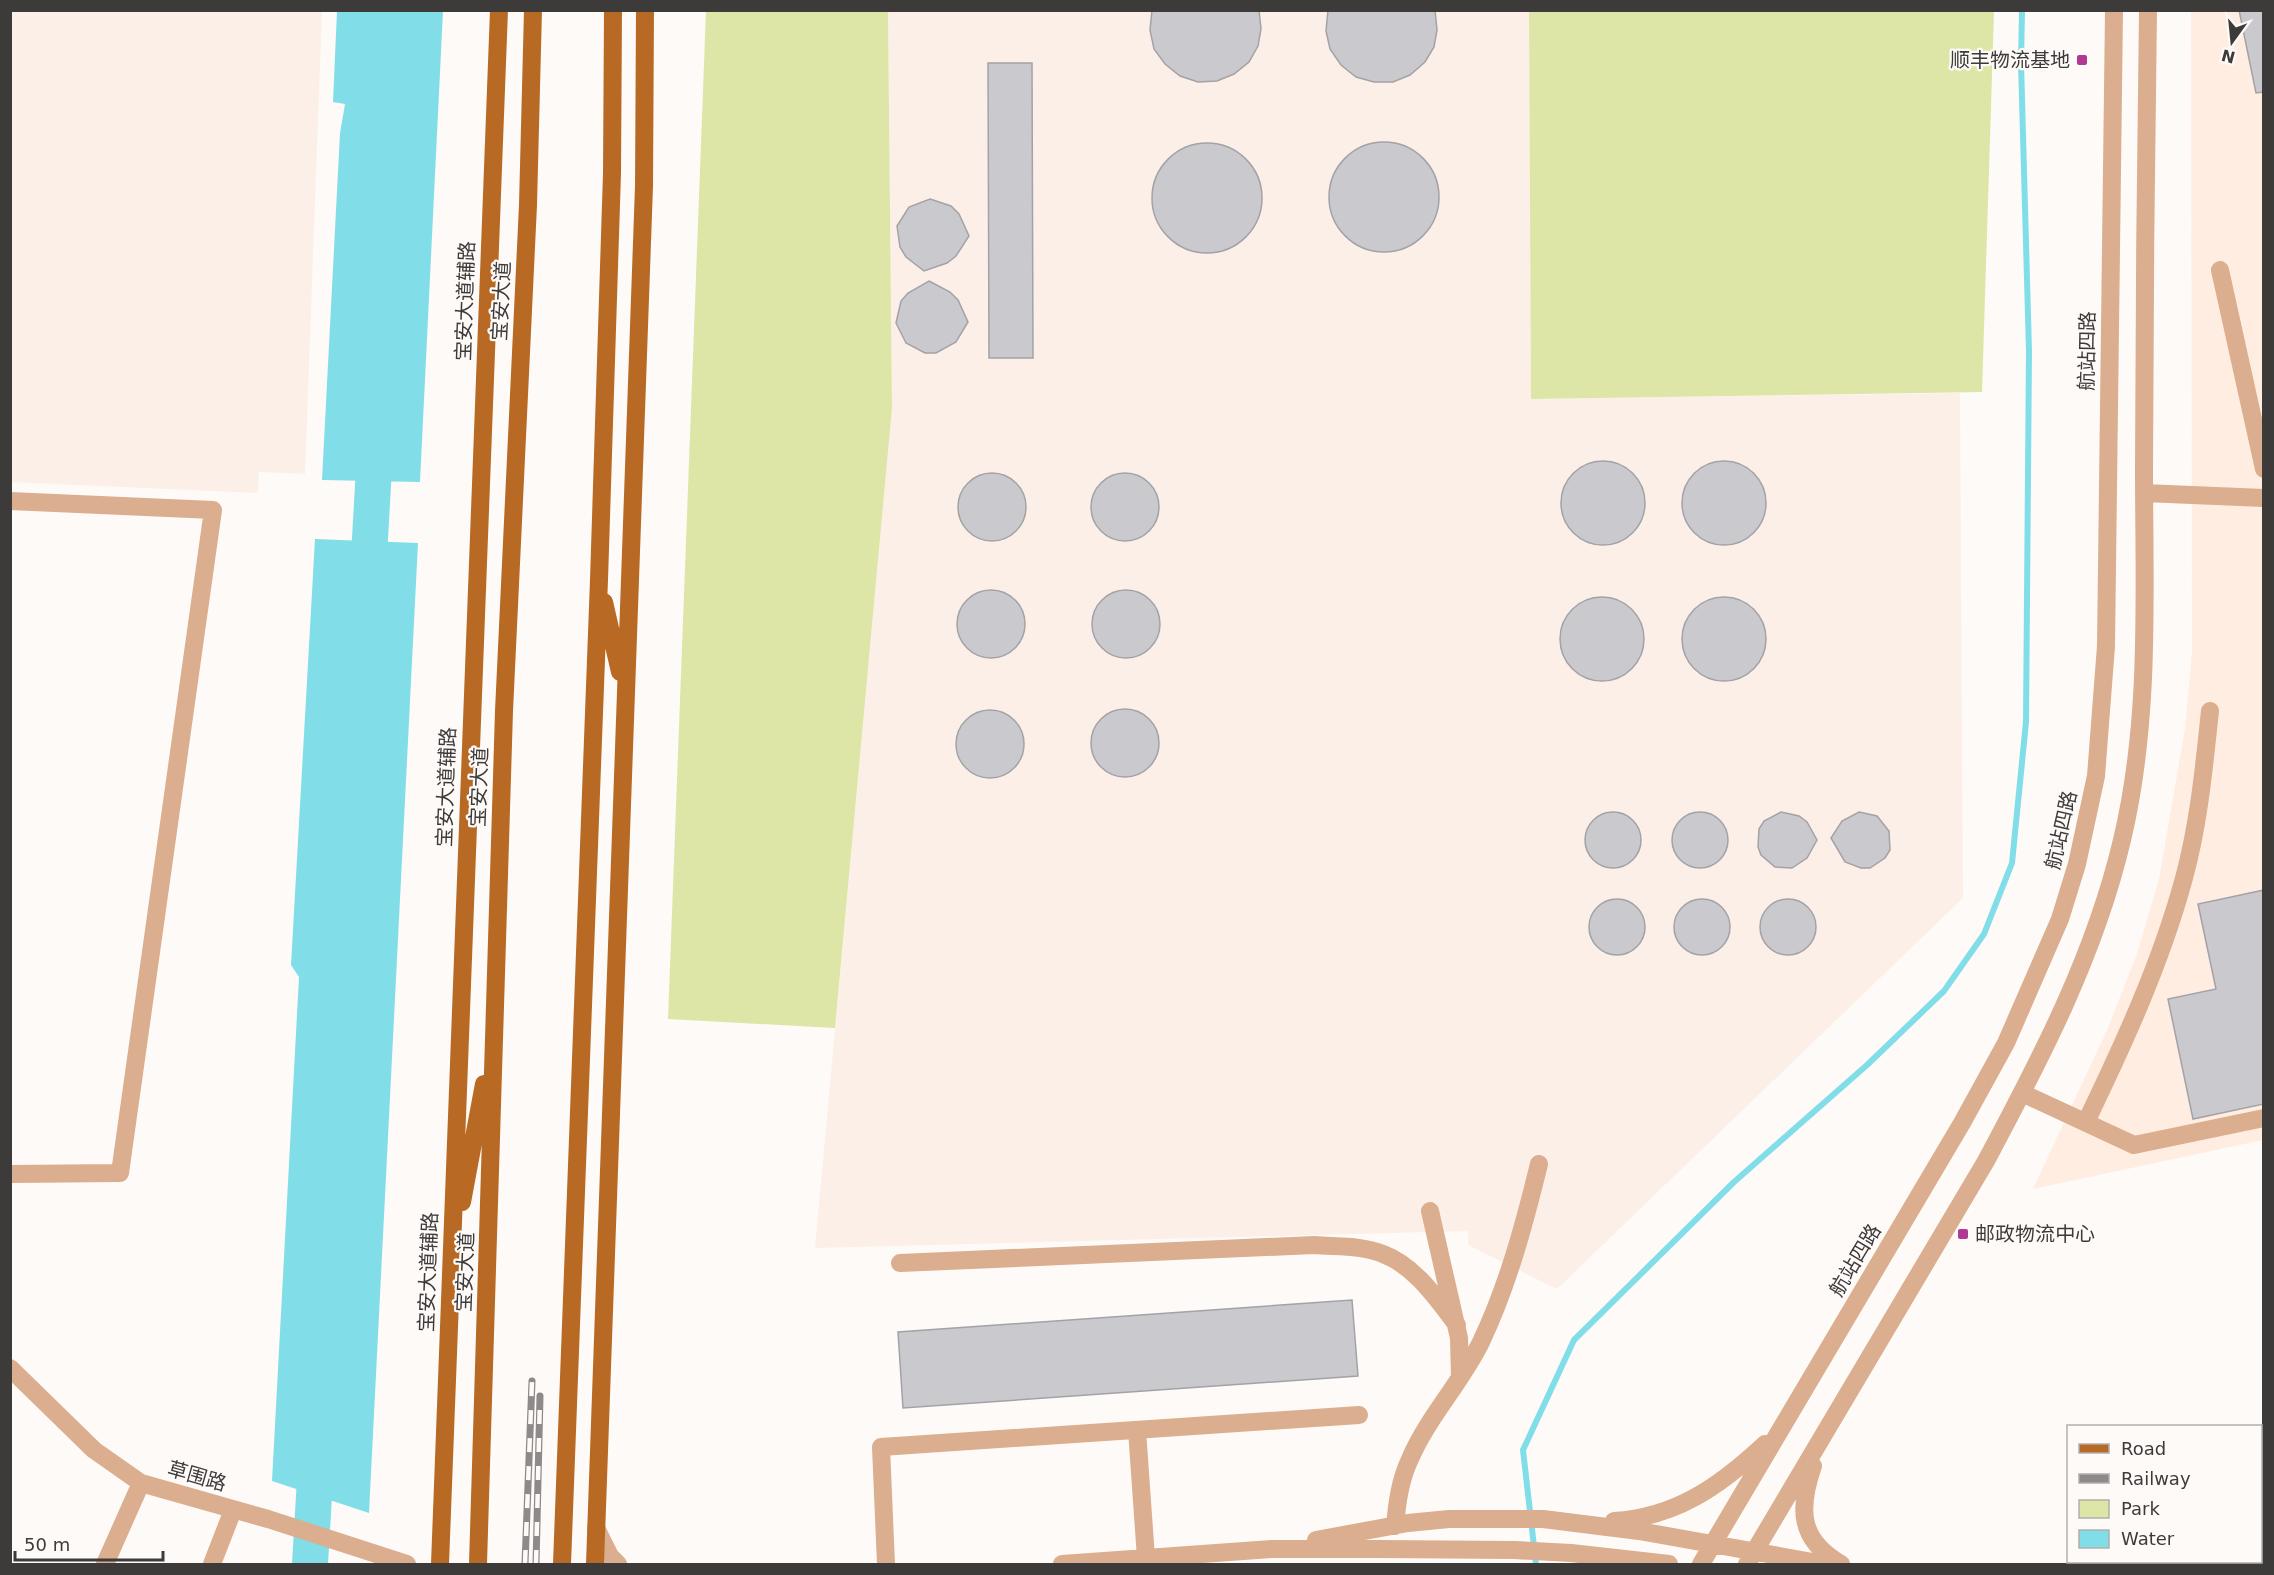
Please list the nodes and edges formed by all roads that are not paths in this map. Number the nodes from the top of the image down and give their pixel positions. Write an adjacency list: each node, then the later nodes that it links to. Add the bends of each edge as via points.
1 (499, 10): 22 (main road, 宝安大道辅路)
2 (533, 10): 15 (main road, 宝安大道)
3 (613, 10): 12 (main road, via 612,173)
4 (645, 10): 13 (main road, via 644,186)
5 (2114, 10): 29 (street, 航站四路, via 2106,646 2096,776 2079,855 2060,920 2006,1043)
6 (2148, 10): 9 (street)
7 (2220, 270): 8 (street)
8 (2264, 469)
9 (2144, 493): 10 (street); 16 (street, via 2142,697 2123,839 2086,955)
10 (2264, 498)
11 (10, 501): 20 (street, via 213,510 120,1173)
12 (599, 580): 13 (main road); 46 (main road)
13 (626, 697): 35 (main road)
14 (2210, 711): 18 (street, via 2200,799 2184,877 2136,1019)
15 (494, 1026): 22 (main road); 45 (main road, 宝安大道)
16 (2022, 1093): 18 (street); 30 (street)
17 (2264, 1118): 18 (street, via 2134,1145)
18 (2086, 1122)
19 (1539, 1164): 26 (street, via 1505,1285 1480,1345)
20 (10, 1174)
21 (1430, 1211): 24 (street)
22 (451, 1263): 44 (main road, 宝安大道辅路)
23 (900, 1263): 24 (street, via 1314,1245 1357,1248 1384,1254 1407,1269 1430,1290)
24 (1456, 1324): 26 (street)
25 (10, 1368): 31 (street, 草围路, via 93,1450)
26 (1460, 1380): 34 (street, via 1409,1460)
27 (1359, 1416): 28 (street)
28 (1137, 1430): 39 (street); 49 (street, via 881,1447)
29 (1779, 1431): 33 (street, via 1718,1485 1687,1503 1652,1516); 36 (street, 航站四路)
30 (1826, 1431): 40 (street); 55 (street, via 1810,1475 1804,1518 1808,1535 1820,1551)
31 (141, 1483): 32 (street, 草围路); 42 (street)
32 (233, 1510): 41 (street, 草围路); 43 (street)
33 (1585, 1523): 34 (street, via 1492,1517); 36 (street)
34 (1395, 1526): 37 (street)
35 (596, 1528): 47 (main road); 48 (street)
36 (1712, 1544): 40 (street); 53 (street, 航站四路)
37 (1272, 1549): 38 (street); 39 (street)
38 (1571, 1553): 51 (street); 52 (street)
39 (1146, 1558): 50 (street)
40 (1750, 1558): 54 (street)
41 (399, 1562)
42 (105, 1564)
43 (212, 1564)
44 (440, 1564)
45 (478, 1564)
46 (562, 1564)
47 (595, 1564)
48 (618, 1564)
49 (886, 1564)
50 (1062, 1564)
51 (1608, 1564)
52 (1669, 1564)
53 (1701, 1564)
54 (1824, 1564)
55 (1841, 1564)

